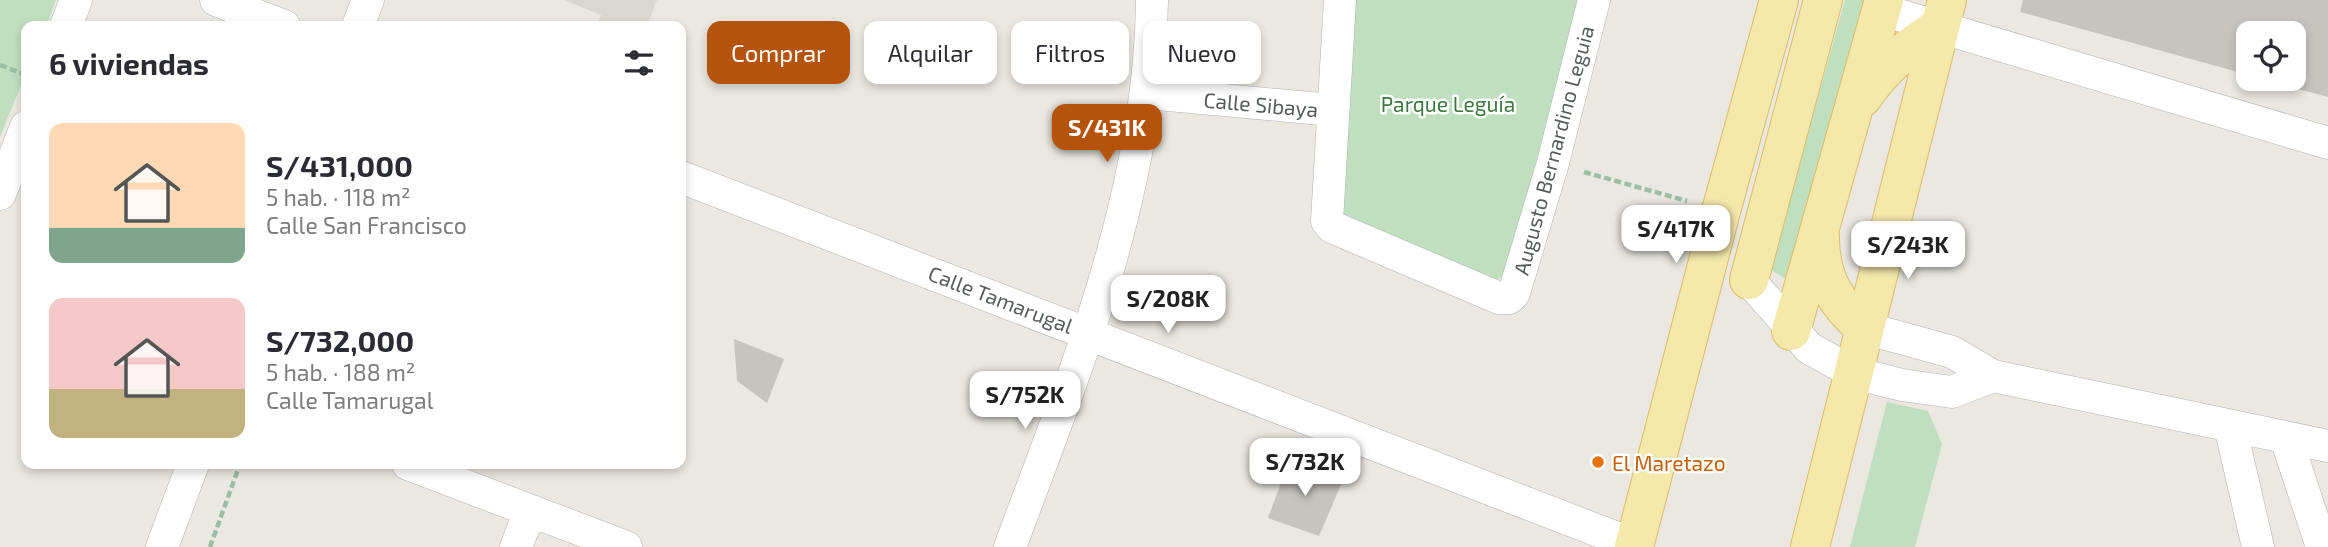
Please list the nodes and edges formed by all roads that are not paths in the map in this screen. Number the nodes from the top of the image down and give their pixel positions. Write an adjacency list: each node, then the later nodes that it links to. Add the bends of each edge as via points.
1 (76, 0): 11 (street)
2 (216, 0): 12 (street)
3 (368, 0): 13 (street)
4 (1152, 0): 14 (street)
5 (1340, 0): 16 (street, Augusto Bernardino Leguia)
6 (1594, 0): 16 (street, Augusto Bernardino Leguia, via 1553,163 1509,298 1499,298 1332,227 1327,221)
7 (1823, 0): 15 (main road)
8 (1778, 5): 15 (main road); 35 (main road)
9 (1883, 5): 10 (street); 17 (main road)
10 (1943, 14): 17 (main road, via 1874,79); 19 (street); 24 (main road)
11 (68, 21)
12 (271, 21)
13 (361, 21)
14 (1147, 93): 16 (street, Calle Sibaya); 26 (street, via 1112,262)
15 (1797, 98): 23 (main road)
16 (1332, 110)
17 (1854, 111): 22 (main road)
18 (21, 140): 21 (street)
19 (2328, 143)
20 (686, 179): 26 (street, Calle Tamarugal)
21 (0, 194)
22 (1824, 211): 24 (main road, via 1822,268 1833,295); 25 (main road)
23 (1749, 280): 25 (street)
24 (1866, 328): 27 (main road); 28 (street, via 1952,352)
25 (1791, 331): 27 (street, via 1809,348)
26 (1090, 333): 35 (street, Calle Tamarugal); 39 (street)
27 (1854, 373): 28 (street, via 1952,392); 40 (main road)
28 (1993, 376): 29 (street)
29 (2230, 426): 30 (street); 41 (street)
30 (2286, 438): 31 (street); 42 (street)
31 (2328, 446)
32 (191, 469): 36 (street)
33 (421, 469): 34 (street)
34 (530, 510): 37 (street); 38 (street)
35 (1634, 546)
36 (162, 547)
37 (516, 547)
38 (626, 547)
39 (1010, 547)
40 (1810, 547)
41 (2258, 547)
42 (2322, 547)

